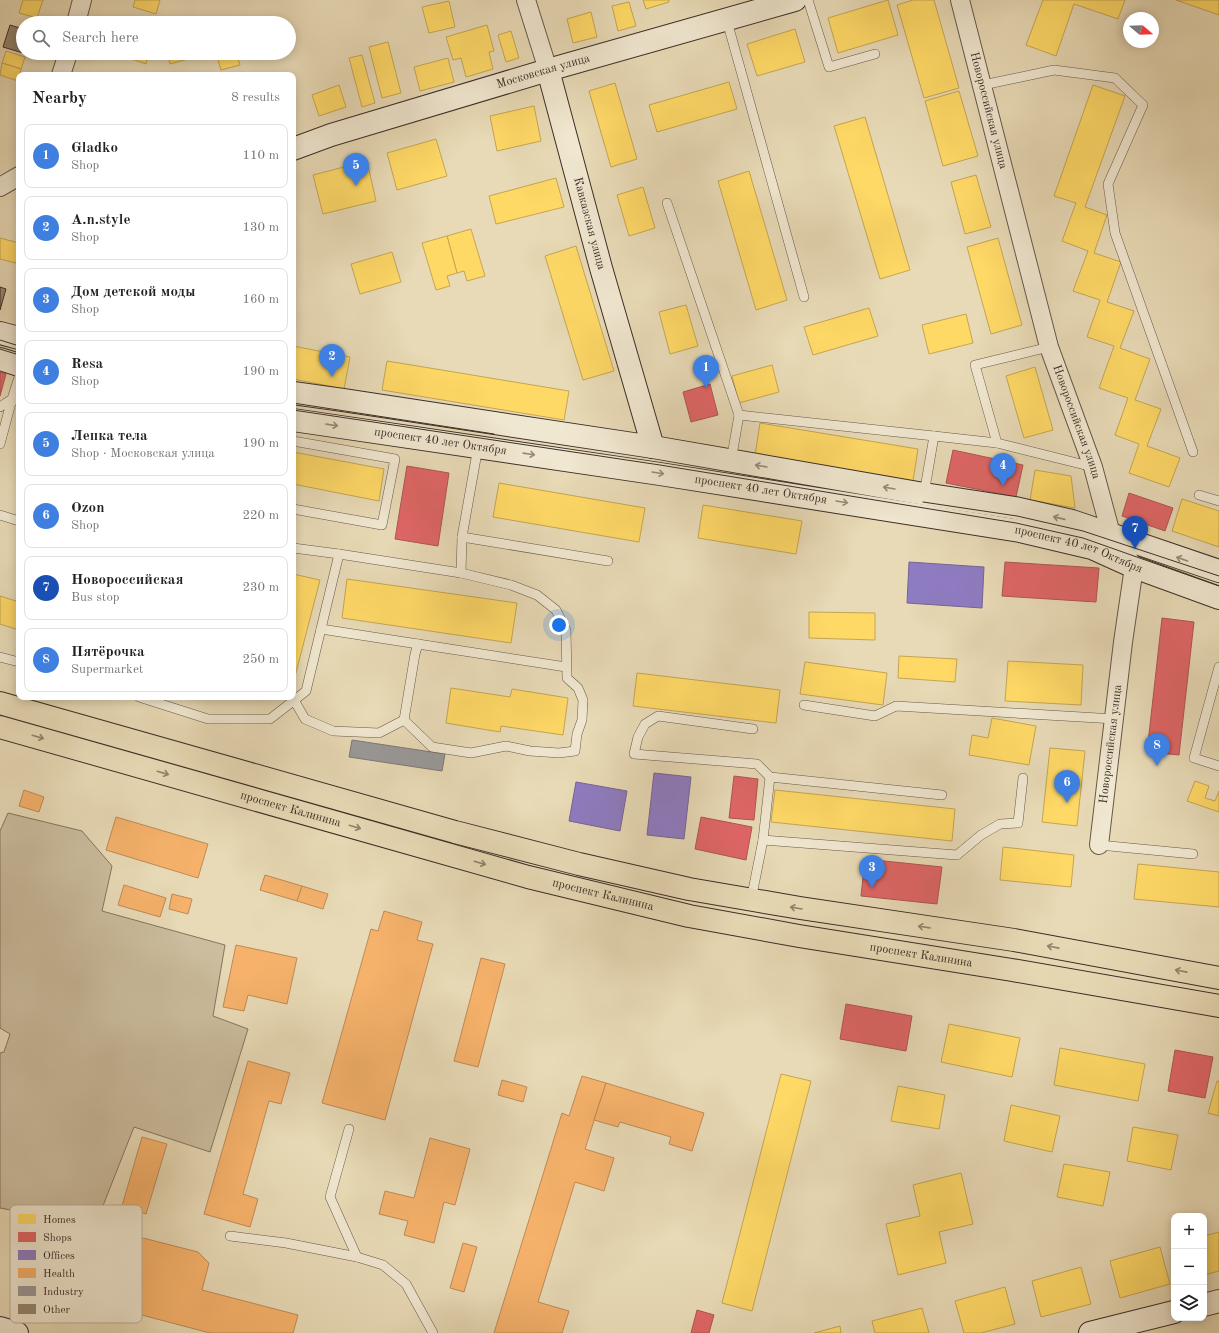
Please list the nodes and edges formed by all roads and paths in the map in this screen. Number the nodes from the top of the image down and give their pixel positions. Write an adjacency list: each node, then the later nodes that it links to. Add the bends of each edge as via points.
1 (82, 0): 6 (street)
2 (526, 0): 10 (street, Кавказская улица)
3 (795, 0): 7 (street, Московская улица)
4 (808, 0): 8 (lane, via 829,67)
5 (960, 0): 12 (street, Новороссийская улица)
6 (78, 16)
7 (726, 21): 10 (street, Московская улица); 17 (lane)
8 (875, 54)
9 (66, 60): 11 (street)
10 (548, 70): 13 (street, Московская улица); 33 (street, Кавказская улица, via 601,268)
11 (62, 72)
12 (983, 85): 20 (street, Новороссийская улица); 34 (lane, via 1054,70 1114,78 1143,105 1108,184 1114,233)
13 (296, 148)
14 (16, 178): 15 (street)
15 (0, 187)
16 (667, 203): 26 (lane)
17 (804, 297)
18 (0, 333): 19 (street)
19 (16, 337)
20 (1049, 347): 30 (lane, via 974,365); 36 (street, Новороссийская улица)
21 (0, 359): 22 (street)
22 (16, 364)
23 (296, 394): 33 (street, проспект 40 лет Октября)
24 (15, 400): 25 (lane); 31 (lane)
25 (0, 407)
26 (740, 415): 28 (lane); 35 (lane)
27 (296, 420): 32 (street, проспект 40 лет Октября, one-way to 32)
28 (934, 436): 30 (lane); 37 (lane)
29 (296, 442): 40 (lane, via 395,459 382,525)
30 (997, 443): 36 (lane)
31 (0, 444)
32 (478, 447): 44 (lane); 48 (street, проспект 40 лет Октября, one-way to 48, via 1020,531 1092,548)
33 (653, 447): 35 (street, проспект 40 лет Октября)
34 (1193, 452)
35 (732, 461): 37 (street, проспект 40 лет Октября, one-way to 35)
36 (1093, 467): 43 (street, Новороссийская улица)
37 (924, 494): 43 (street, проспект 40 лет Октября, one-way to 37, via 1072,520)
38 (1199, 495): 39 (lane)
39 (1219, 501)
40 (296, 510)
41 (0, 515): 42 (lane)
42 (16, 520)
43 (1111, 534): 48 (street, Новороссийская улица); 49 (street, проспект 40 лет Октября, one-way to 43)
44 (462, 536): 47 (lane); 50 (lane)
45 (296, 548): 46 (lane)
46 (339, 554): 50 (lane); 52 (lane)
47 (608, 561)
48 (1134, 567): 51 (street, проспект 40 лет Октября); 63 (street, Новороссийская улица)
49 (1219, 571)
50 (461, 573): 56 (lane, via 511,585 537,595 556,610 566,630)
51 (1219, 598)
52 (321, 629): 53 (lane); 58 (lane, via 306,691)
53 (418, 644): 56 (lane); 64 (lane)
54 (0, 657): 55 (lane)
55 (16, 661)
56 (566, 667): 64 (lane, via 567,678 578,688 583,700 582,720 575,751 530,751 506,746 471,753 432,746)
57 (1219, 667): 67 (lane, via 1194,758)
58 (296, 698)
59 (149, 700): 60 (lane, via 208,718 270,719)
60 (294, 700): 64 (lane, via 305,719 333,731 379,733)
61 (0, 703): 74 (main road, проспект Калинина, via 455,832 579,864)
62 (804, 705): 63 (lane, via 875,716 896,706)
63 (1115, 719): 72 (street, Новороссийская улица)
64 (404, 720)
65 (0, 726): 76 (main road, проспект Калинина, one-way to 76, via 528,877 689,916)
66 (753, 729): 68 (lane, via 658,716 645,724 638,737 634,754 757,764)
67 (1219, 766)
68 (770, 777): 70 (lane); 71 (lane)
69 (1023, 778): 71 (lane, via 1018,823 1000,824 981,835 957,855)
70 (942, 795)
71 (763, 840): 74 (lane)
72 (1099, 845): 73 (lane)
73 (1193, 854)
74 (751, 900): 75 (main road, проспект Калинина, one-way to 74, via 1014,940)
75 (1219, 978)
76 (1219, 1006)
77 (349, 1129): 79 (lane, via 330,1197)
78 (230, 1236): 79 (lane, via 286,1243)
79 (357, 1257): 85 (lane, via 383,1265 406,1284)
80 (1219, 1301): 81 (street)
81 (1207, 1304)
82 (1171, 1313): 86 (street)
83 (0, 1328): 84 (street)
84 (17, 1333)
85 (433, 1333)
86 (1090, 1333)

